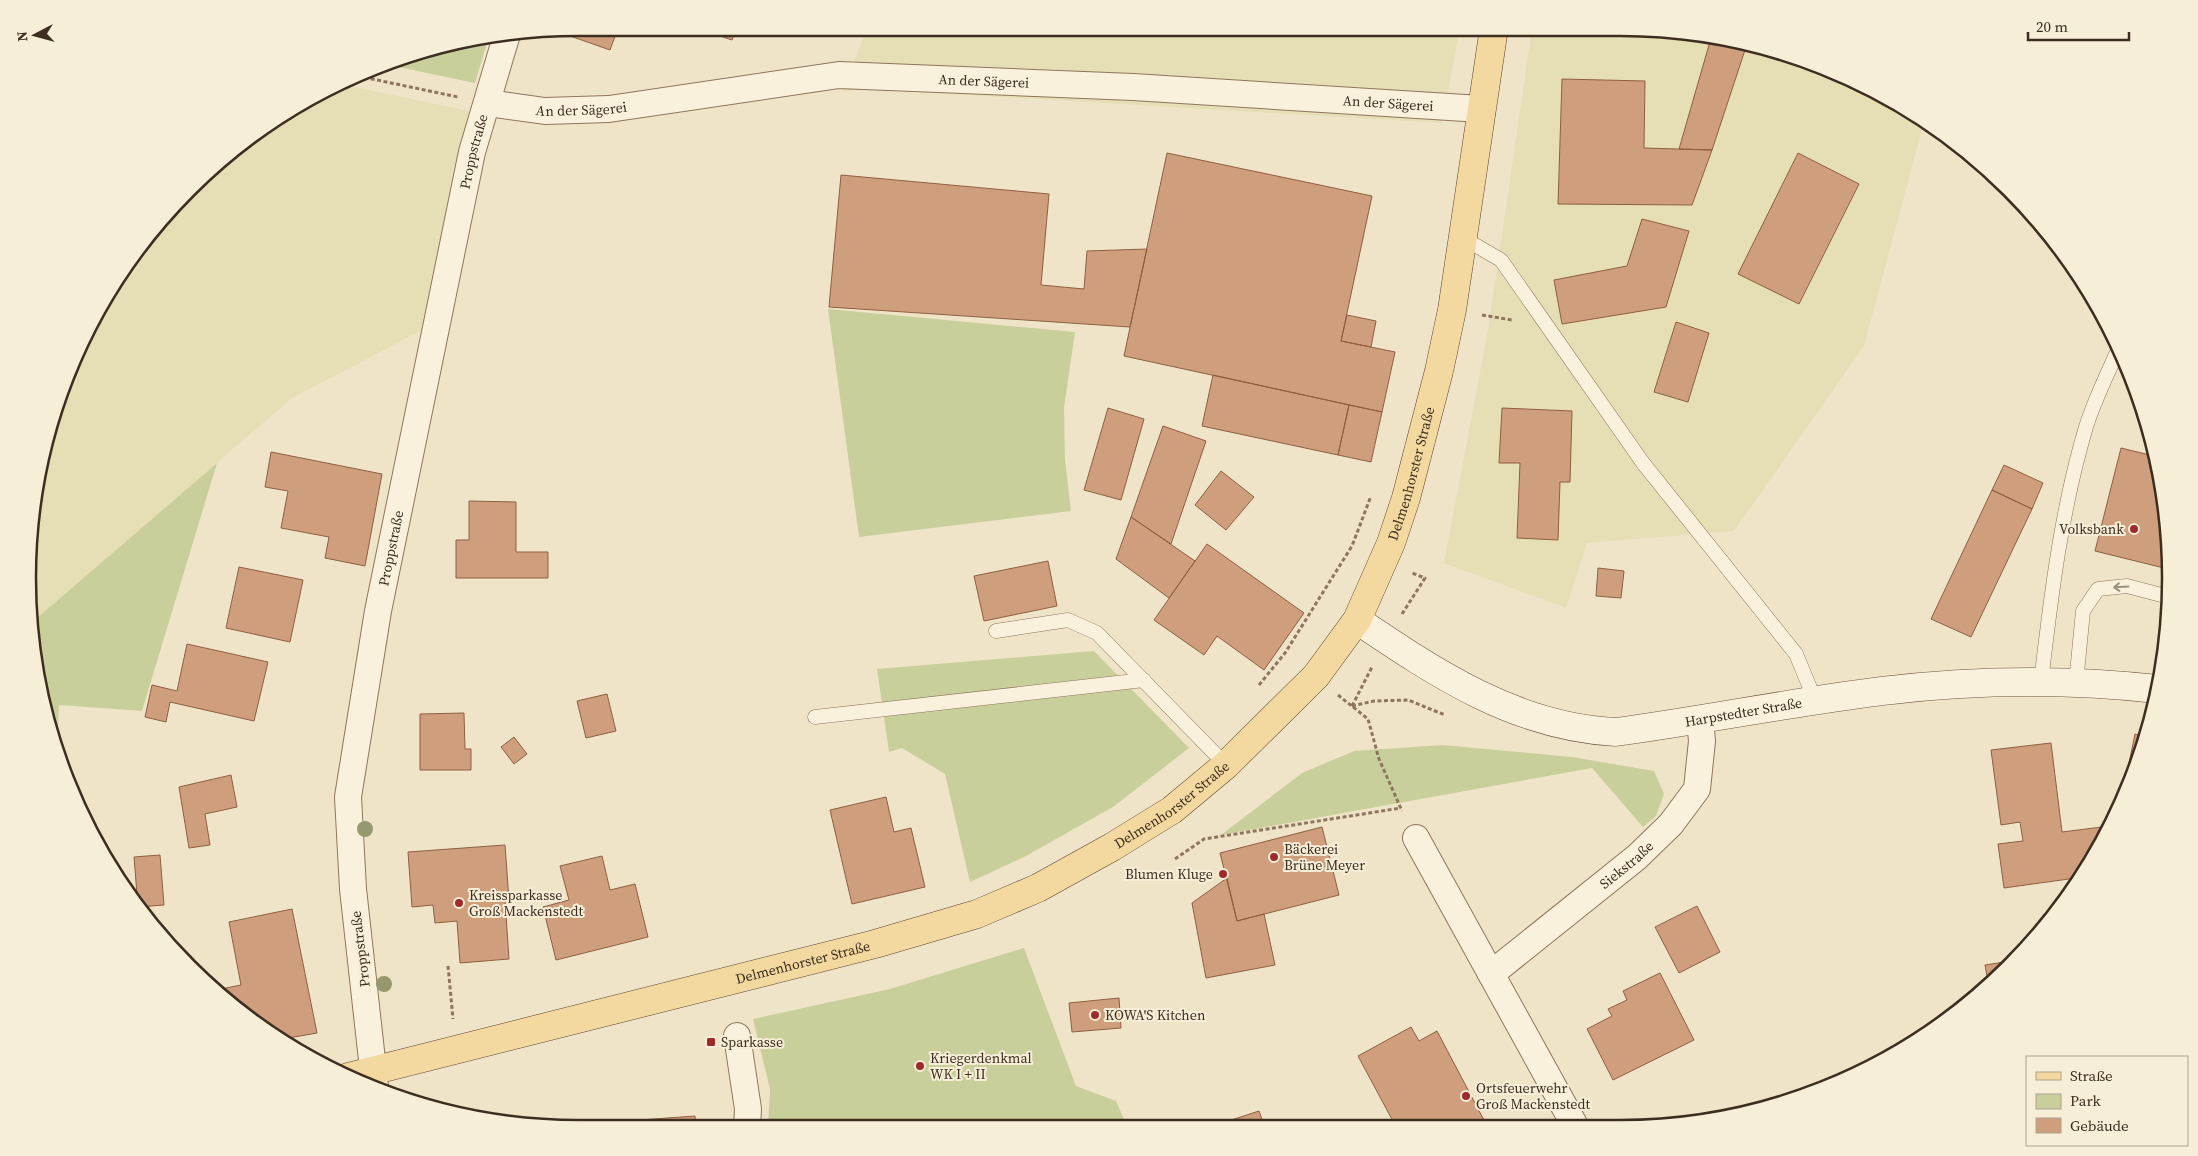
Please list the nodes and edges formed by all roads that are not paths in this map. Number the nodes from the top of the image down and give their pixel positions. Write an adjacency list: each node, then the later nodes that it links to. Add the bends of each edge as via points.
1 (1493, 36): 4 (main road, Delmenhorster Straße)
2 (506, 41): 3 (street, Proppstraße)
3 (488, 103): 4 (street, An der Sägerei, via 546,111 609,109 839,75 1148,88); 21 (street, Proppstraße, via 472,152 378,610 348,797)
4 (1481, 109): 5 (main road, Delmenhorster Straße)
5 (1463, 238): 8 (main road, Delmenhorster Straße, via 1439,371 1409,489 1384,560); 14 (lane, via 1501,260 1643,463 1796,654)
6 (2115, 357): 11 (lane, via 2086,426 2071,487 2056,558)
7 (2162, 595): 12 (lane, one-way to 12, via 2127,586 2098,589 2083,611)
8 (1357, 620): 16 (street, Harpstedter Straße, via 1444,676 1503,707 1540,720 1587,730 1616,732); 17 (main road, Delmenhorster Straße, via 1316,676)
9 (996, 631): 10 (lane, via 1068,620 1097,633)
10 (1144, 680): 15 (lane); 17 (lane)
11 (2042, 682): 12 (street, Harpstedter Straße); 14 (street, Harpstedter Straße, via 1971,683)
12 (2076, 682): 13 (street, Harpstedter Straße)
13 (2150, 687)
14 (1815, 700): 16 (street, Harpstedter Straße)
15 (814, 717)
16 (1700, 720): 19 (street, Siekstraße, via 1702,741 1696,789 1671,824 1637,857)
17 (1226, 765): 22 (main road, Delmenhorster Straße, via 1172,810 1112,848 1038,888 977,914 866,947 455,1050)
18 (1416, 838): 19 (street)
19 (1491, 974): 24 (street)
20 (737, 1036): 23 (street)
21 (365, 1076)
22 (367, 1077)
23 (747, 1120)
24 (1572, 1120)

